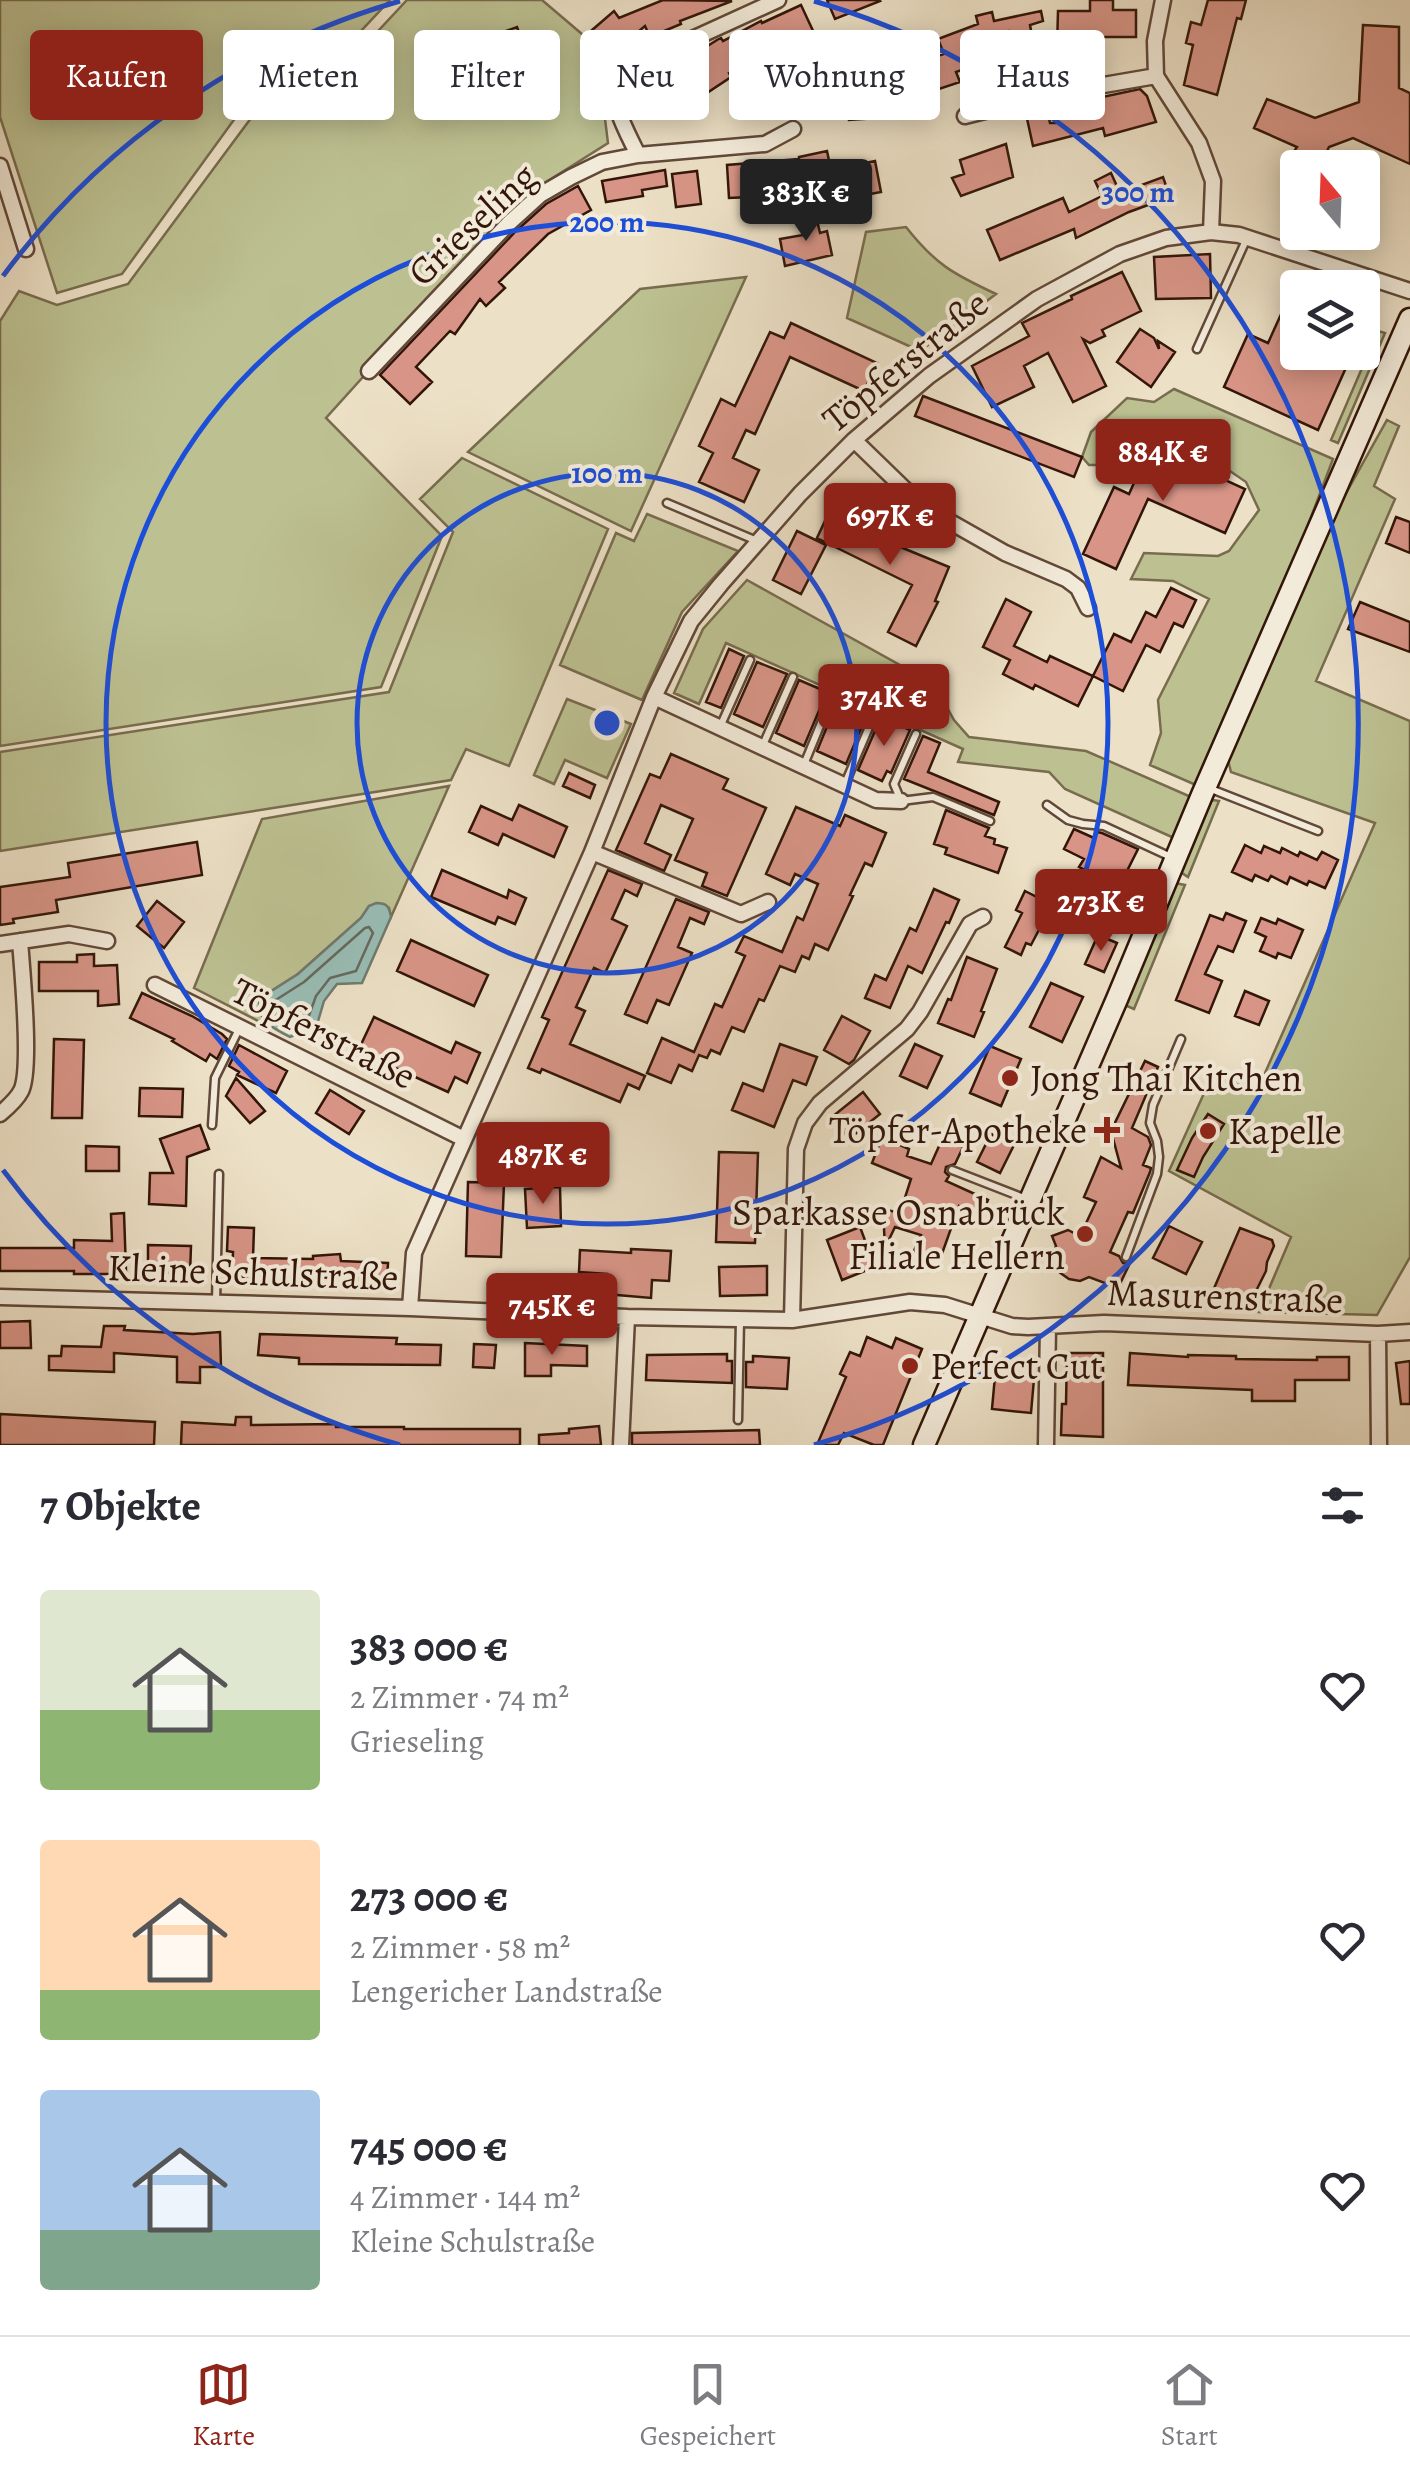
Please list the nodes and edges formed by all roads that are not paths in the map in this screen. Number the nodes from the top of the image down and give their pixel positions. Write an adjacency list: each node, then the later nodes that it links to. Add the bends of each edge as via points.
1 (778, 0): 6 (street, via 618,79 613,93)
2 (1163, 0): 3 (street)
3 (1156, 76): 4 (street); 8 (street, via 1213,181)
4 (1105, 85)
5 (792, 130): 6 (street, Grieseling, via 765,144)
6 (638, 156): 14 (street, Grieseling, via 602,162 540,196)
7 (0, 166): 10 (street)
8 (1211, 232): 9 (street, Töpferstraße); 15 (street, Töpferstraße, via 1120,254 1038,299 929,376)
9 (1247, 238): 11 (street, Töpferstraße); 13 (lane)
10 (26, 249)
11 (1410, 291)
12 (1410, 318): 29 (main road)
13 (1197, 349)
14 (369, 371)
15 (854, 440): 17 (street, Töpferstraße); 18 (street, via 922,506 1066,579)
16 (667, 503): 17 (lane)
17 (758, 542): 22 (street, Töpferstraße, via 691,621)
18 (1088, 608)
19 (750, 660): 24 (lane)
20 (792, 677): 26 (lane)
21 (834, 694): 27 (lane)
22 (654, 698): 24 (street); 34 (street, Töpferstraße)
23 (875, 714): 28 (lane)
24 (719, 728): 26 (street)
25 (916, 734): 30 (lane, via 894,784)
26 (762, 748): 27 (street)
27 (803, 767): 28 (street)
28 (844, 786): 30 (street, via 876,800)
29 (1206, 786): 33 (lane); 35 (main road)
30 (901, 801): 32 (lane, via 933,798)
31 (1047, 805): 35 (lane, via 1068,820 1104,826)
32 (990, 822)
33 (1318, 831)
34 (592, 852): 36 (street, via 741,914); 46 (street, Töpferstraße)
35 (1175, 859): 49 (main road)
36 (768, 902)
37 (983, 917): 57 (street, via 970,924 908,1029 805,1122 796,1149)
38 (20, 941): 39 (street, via 69,934); 40 (street); 44 (street, via 23,1089)
39 (107, 941)
40 (0, 944)
41 (155, 984): 42 (street, Töpferstraße)
42 (240, 1027): 45 (lane, via 215,1078); 46 (street, Töpferstraße)
43 (1181, 1039): 50 (lane, via 1153,1105 1157,1174)
44 (0, 1114)
45 (212, 1125)
46 (464, 1139): 53 (street, Töpferstraße, via 414,1253)
47 (952, 1170): 49 (lane)
48 (219, 1174): 52 (lane)
49 (1030, 1200): 54 (main road)
50 (1126, 1257)
51 (0, 1297): 52 (street, Kleine Schulstraße)
52 (216, 1303): 53 (street, Kleine Schulstraße)
53 (410, 1308): 55 (street, Kleine Schulstraße)
54 (980, 1316): 57 (street, Kleine Schulstraße, via 910,1302); 58 (street, Masurenstraße); 63 (main road)
55 (627, 1317): 56 (street, Kleine Schulstraße); 62 (street)
56 (740, 1319): 57 (street, Kleine Schulstraße); 61 (lane)
57 (792, 1320)
58 (1048, 1327): 60 (street, Masurenstraße, via 1104,1323); 64 (street)
59 (1410, 1332): 60 (street, Masurenstraße)
60 (1378, 1334): 65 (street)
61 (738, 1420)
62 (621, 1445)
63 (924, 1445)
64 (1046, 1445)
65 (1378, 1445)

